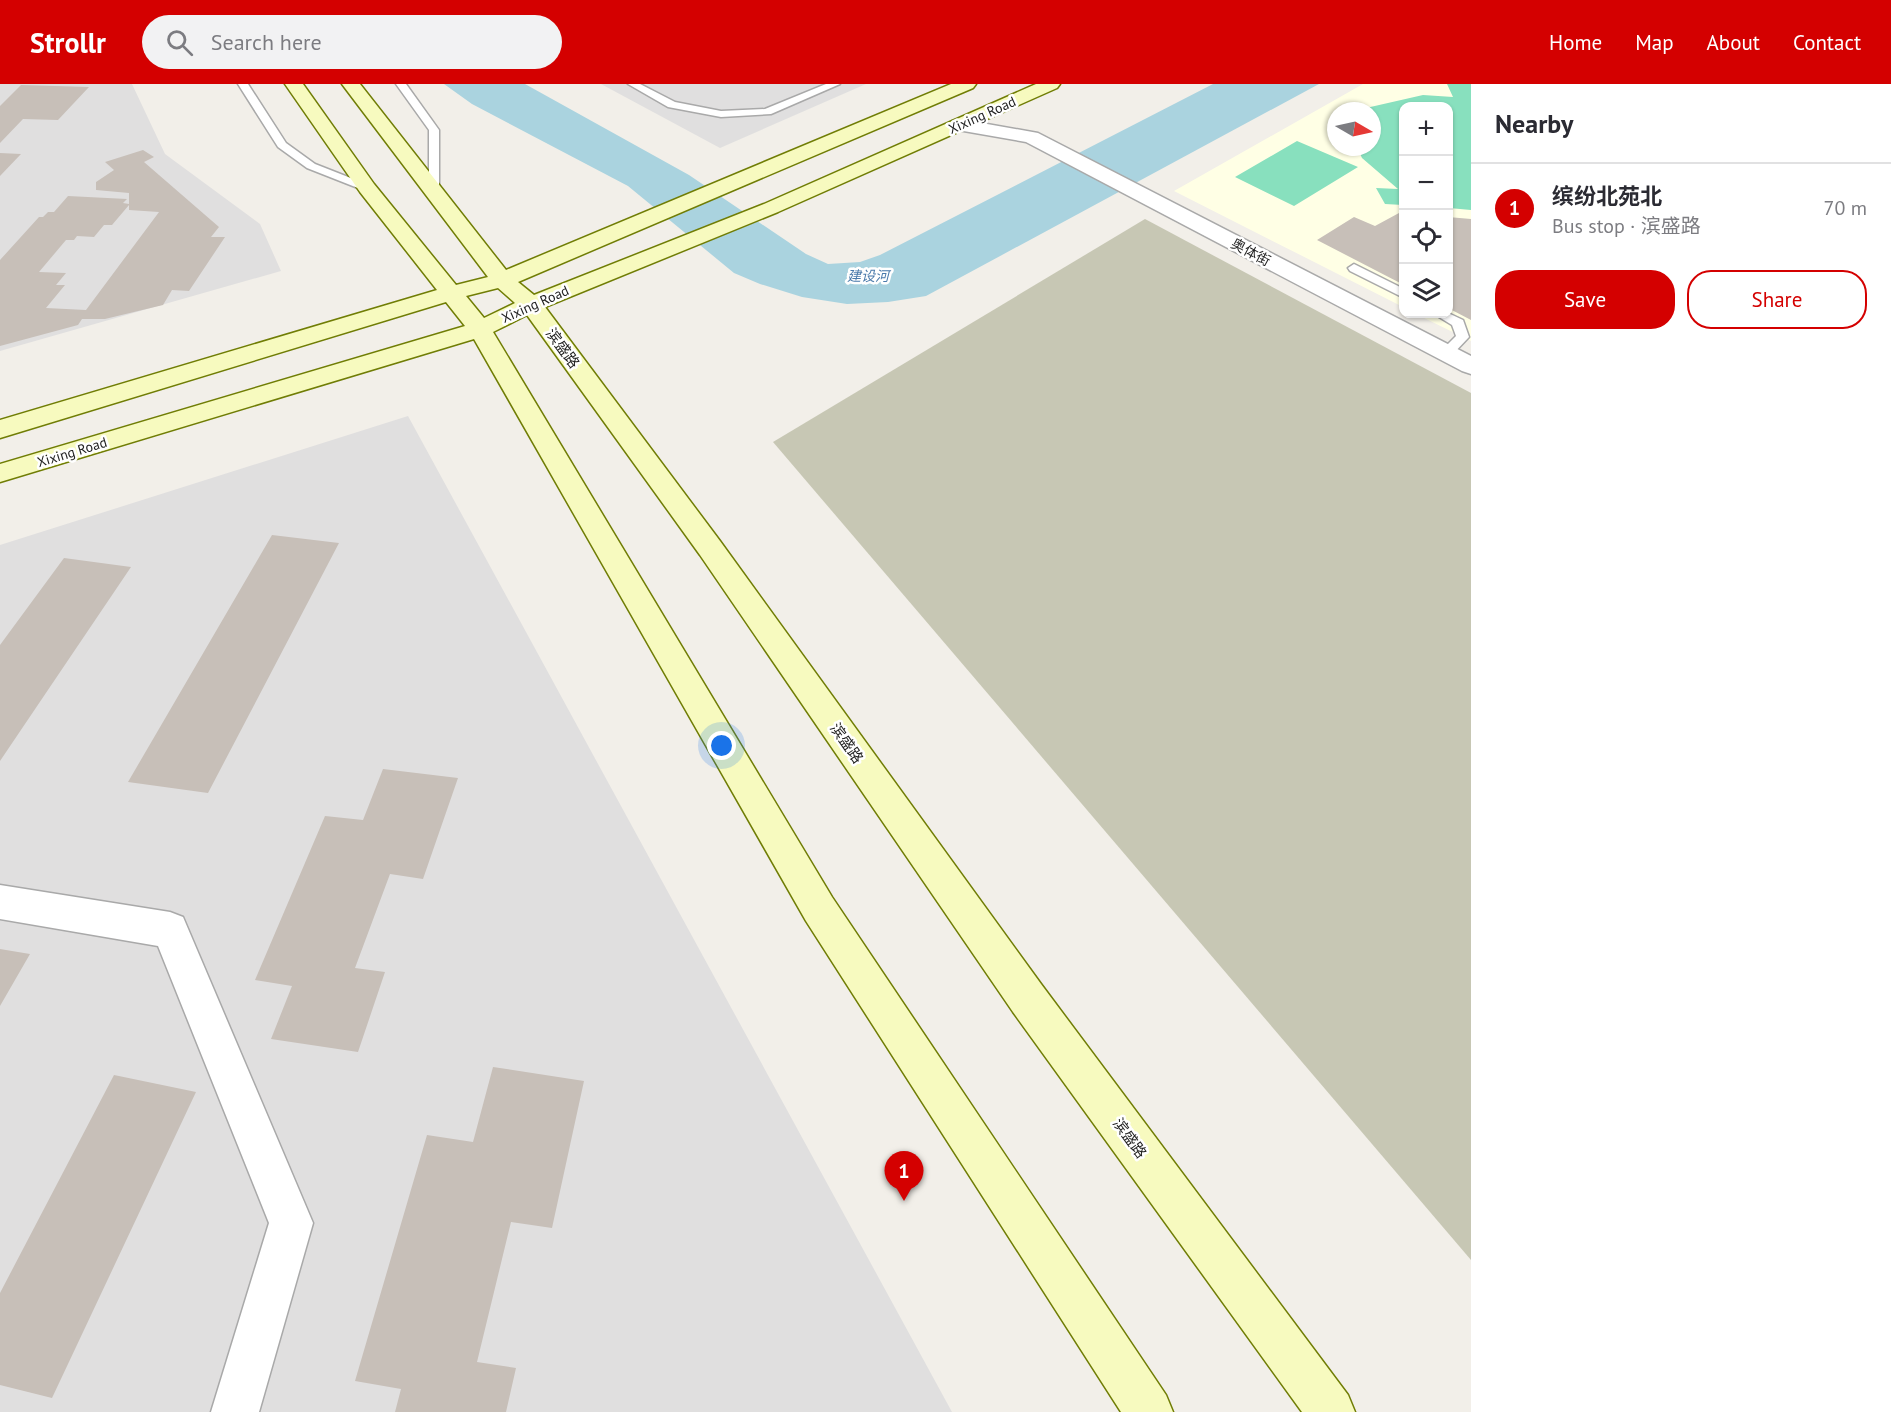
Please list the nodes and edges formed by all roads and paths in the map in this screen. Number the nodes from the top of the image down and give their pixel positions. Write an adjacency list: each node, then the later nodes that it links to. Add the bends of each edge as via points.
1 (243, 84): 12 (lane, via 282,144 311,166)
2 (294, 84): 12 (main road)
3 (351, 84): 13 (main road, 滨盛路)
4 (401, 84): 13 (lane, via 434,130)
5 (633, 84): 6 (lane, via 672,105 721,114 767,112)
6 (835, 84)
7 (967, 84): 15 (main road)
8 (1051, 84): 9 (main road, Xixing Road)
9 (1009, 103): 10 (main road, Xixing Road); 11 (street, 奥体街)
10 (959, 125): 11 (street, 奥体街); 18 (main road, Xixing Road, via 771,208)
11 (1031, 137): 21 (street, 奥体街)
12 (367, 188): 17 (main road)
13 (435, 193): 15 (main road, 滨盛路)
14 (1354, 268): 16 (lane)
15 (502, 280): 17 (main road); 18 (main road, 滨盛路)
16 (1399, 291)
17 (450, 293): 20 (main road); 23 (main road)
18 (531, 304): 20 (main road, Xixing Road); 28 (main road, 滨盛路, via 710,548 1027,998)
19 (1448, 318): 21 (lane, via 1458,323 1463,338)
20 (480, 329): 24 (main road, Xixing Road); 27 (main road, via 819,909)
21 (1446, 353): 22 (street, 奥体街)
22 (1471, 366)
23 (0, 429)
24 (0, 473)
25 (0, 902): 26 (street, via 170,930 291,1223)
26 (236, 1412)
27 (1149, 1412)
28 (1331, 1412)

